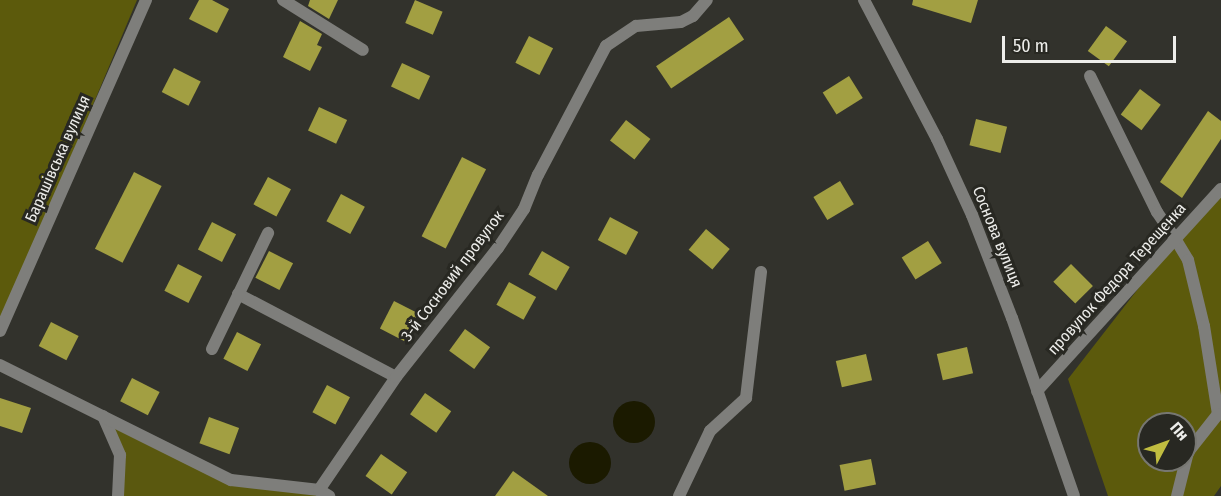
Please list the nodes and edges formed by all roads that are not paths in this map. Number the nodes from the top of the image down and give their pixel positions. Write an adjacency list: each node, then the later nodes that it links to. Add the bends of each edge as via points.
1 (146, 0): 12 (street, Барашівська вулиця)
2 (283, 0): 5 (street)
3 (707, 0): 15 (street, 3-й Сосновий провулок, via 693,16 681,22 636,26 606,46 524,209)
4 (864, 0): 16 (street, Соснова вулиця, via 972,215)
5 (363, 50)
6 (1090, 76): 9 (street, via 1157,212)
7 (1221, 189): 9 (street, провулок Федора Терещенка)
8 (268, 233): 11 (street)
9 (1176, 240): 16 (street, провулок Федора Терещенка); 22 (street, via 1188,260 1204,326 1218,414 1188,452)
10 (761, 272): 20 (street, via 746,398 710,431)
11 (238, 294): 13 (street); 15 (street)
12 (0, 331)
13 (212, 349)
14 (0, 365): 17 (street)
15 (396, 377): 18 (street, 3-й Сосновий провулок)
16 (1037, 391): 21 (street, Соснова вулиця)
17 (103, 416): 18 (street, via 231,480); 19 (street, via 120,455)
18 (324, 493)
19 (118, 496)
20 (679, 496)
21 (1074, 496)
22 (1177, 496)

